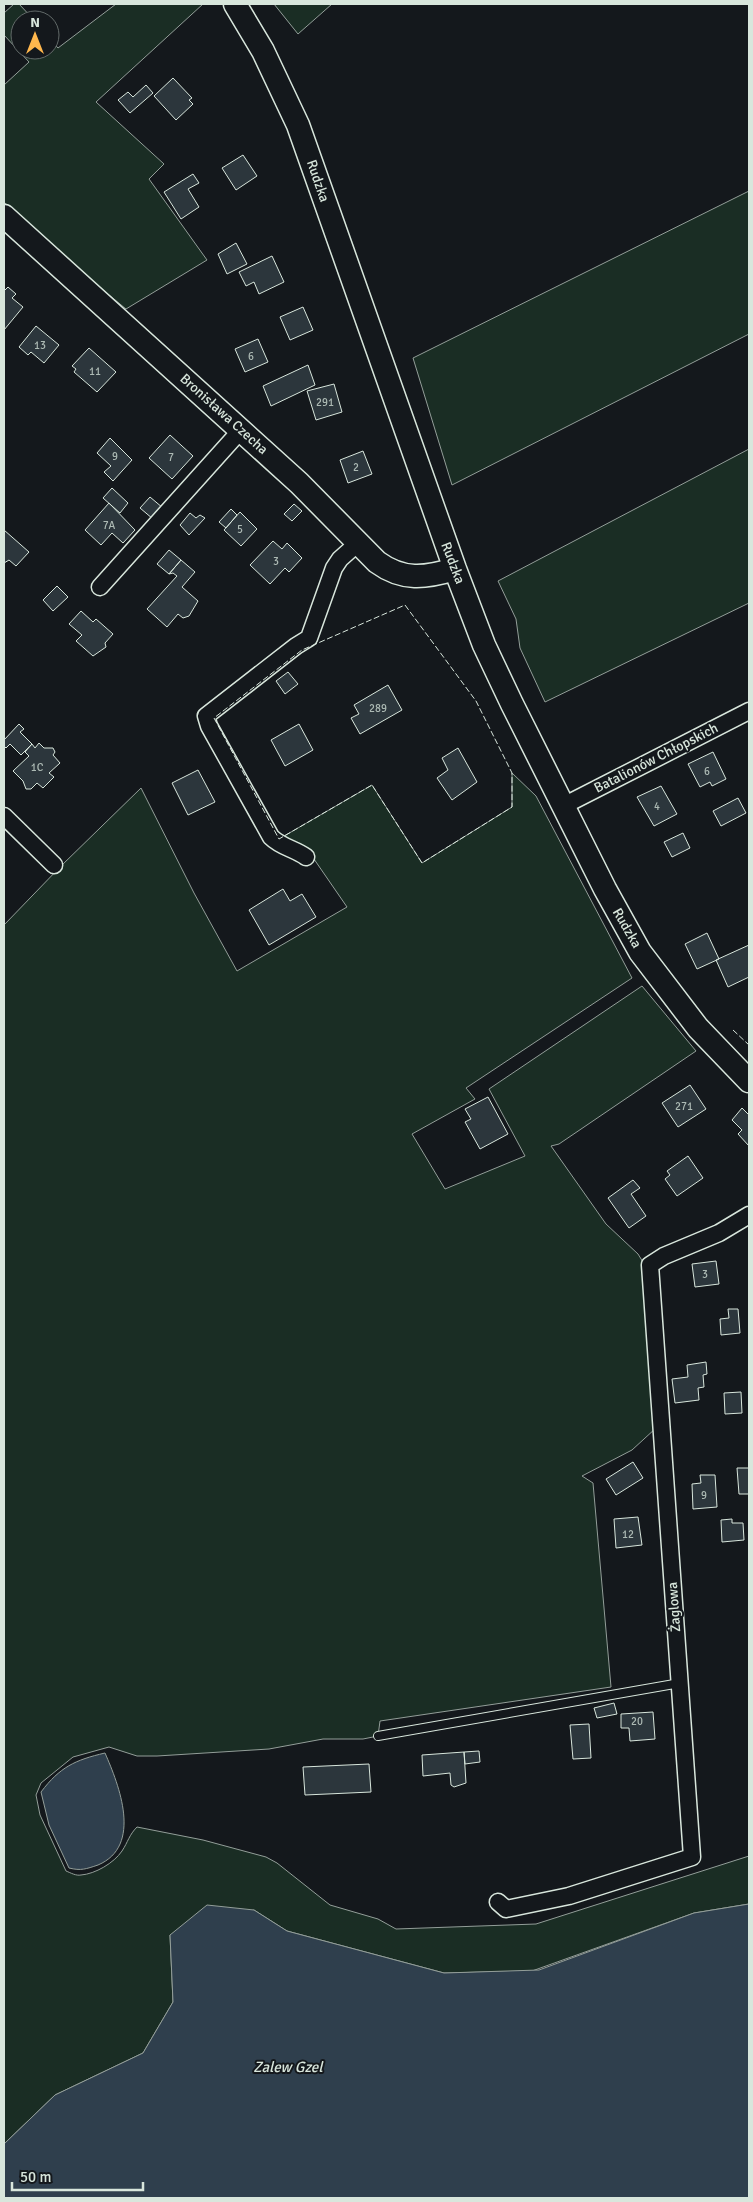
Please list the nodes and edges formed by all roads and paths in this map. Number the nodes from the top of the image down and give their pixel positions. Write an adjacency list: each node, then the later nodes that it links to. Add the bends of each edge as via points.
1 (234, 4): 5 (main road, Rudzka, via 270,66 298,125)
2 (4, 216): 3 (main road, Bronisława Czecha)
3 (241, 430): 4 (main road, Bronisława Czecha, via 300,483); 6 (street)
4 (358, 543): 5 (main road, Bronisława Czecha, via 376,562 402,576 422,577); 10 (street, via 340,558 334,568 309,638 206,716 271,837 279,845)
5 (455, 569): 8 (main road, Rudzka, via 494,667)
6 (100, 587)
7 (749, 711): 8 (street, Batalionów Chłopskich)
8 (563, 806): 12 (main road, Rudzka, via 620,919 652,969 698,1028)
9 (4, 816): 11 (street)
10 (306, 857)
11 (54, 865)
12 (749, 1080)
13 (749, 1215): 14 (street, Żaglowa, via 719,1233 650,1265)
14 (680, 1683): 15 (lane); 16 (street, Żaglowa, via 692,1857 569,1896 506,1909)
15 (378, 1736)
16 (498, 1902)

